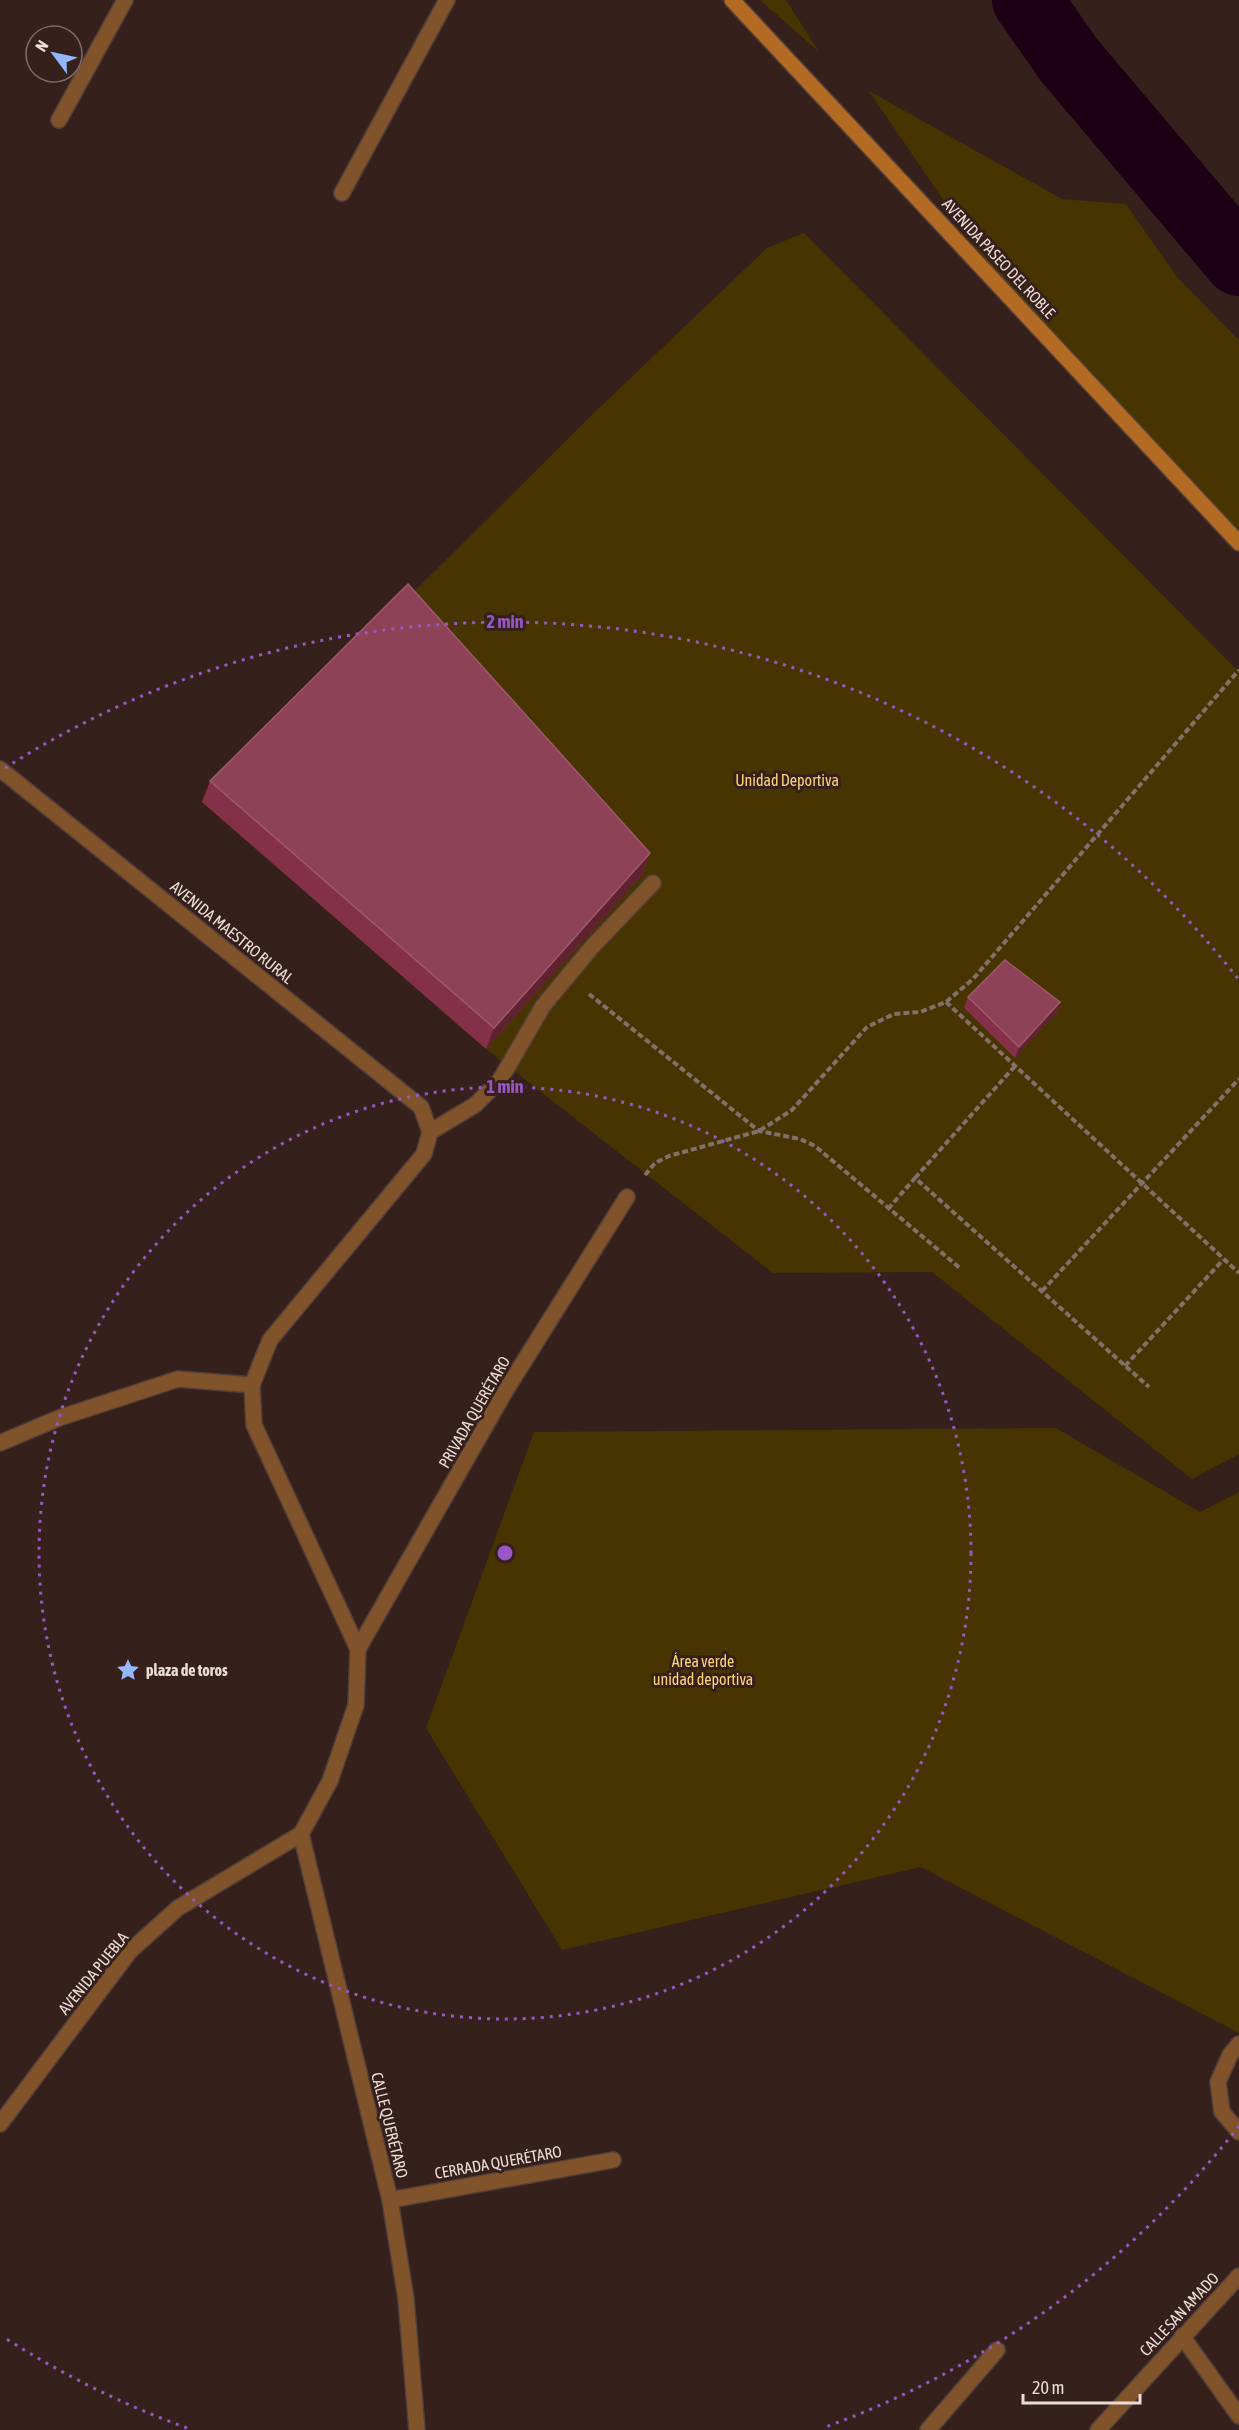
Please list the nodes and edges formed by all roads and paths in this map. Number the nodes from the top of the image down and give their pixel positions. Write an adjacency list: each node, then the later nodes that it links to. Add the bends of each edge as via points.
1 (125, 0): 4 (street)
2 (447, 0): 5 (street)
3 (732, 0): 6 (street, AVENIDA PASEO DEL ROBLE)
4 (59, 120)
5 (342, 193)
6 (1239, 543)
7 (1239, 670): 11 (path, via 973,979)
8 (0, 769): 15 (street, AVENIDA MAESTRO RURAL, via 421,1107)
9 (653, 883): 10 (street)
10 (567, 977): 14 (path); 15 (street, via 543,1006 500,1080 475,1105)
11 (946, 1002): 12 (path); 14 (path, via 920,1012 894,1014 867,1028 792,1110)
12 (1015, 1066): 16 (path); 17 (path)
13 (1239, 1079): 17 (path)
14 (759, 1131): 18 (path, via 669,1156 655,1163); 19 (path, via 815,1146)
15 (430, 1132): 25 (street, via 424,1154 270,1340)
16 (915, 1178): 19 (path); 23 (path)
17 (1141, 1184): 20 (path); 23 (path)
18 (627, 1197): 28 (street, PRIVADA QUERÉTARO, via 506,1390)
19 (888, 1209): 21 (path)
20 (1223, 1260): 22 (path); 24 (path)
21 (961, 1269)
22 (1239, 1273)
23 (1042, 1291): 24 (path)
24 (1125, 1366): 26 (path)
25 (252, 1385): 27 (street, via 178,1379 59,1418); 28 (street, via 254,1425)
26 (1149, 1387)
27 (0, 1443)
28 (358, 1648): 29 (street, via 356,1705 330,1781)
29 (301, 1834): 31 (street, AVENIDA PUEBLA, via 178,1908 130,1951); 34 (street, CALLE QUERÉTARO)
30 (1239, 2044): 32 (street, via 1218,2082 1222,2112)
31 (0, 2124)
32 (1239, 2132)
33 (613, 2160): 34 (street, CERRADA QUERÉTARO)
34 (390, 2200): 39 (street, CALLE QUERÉTARO, via 406,2299)
35 (1239, 2276): 36 (street, CALLE SAN AMADO)
36 (1182, 2336): 38 (street); 41 (street, CALLE SAN AMADO)
37 (997, 2350): 40 (street)
38 (1239, 2416)
39 (417, 2430)
40 (928, 2430)
41 (1098, 2430)

